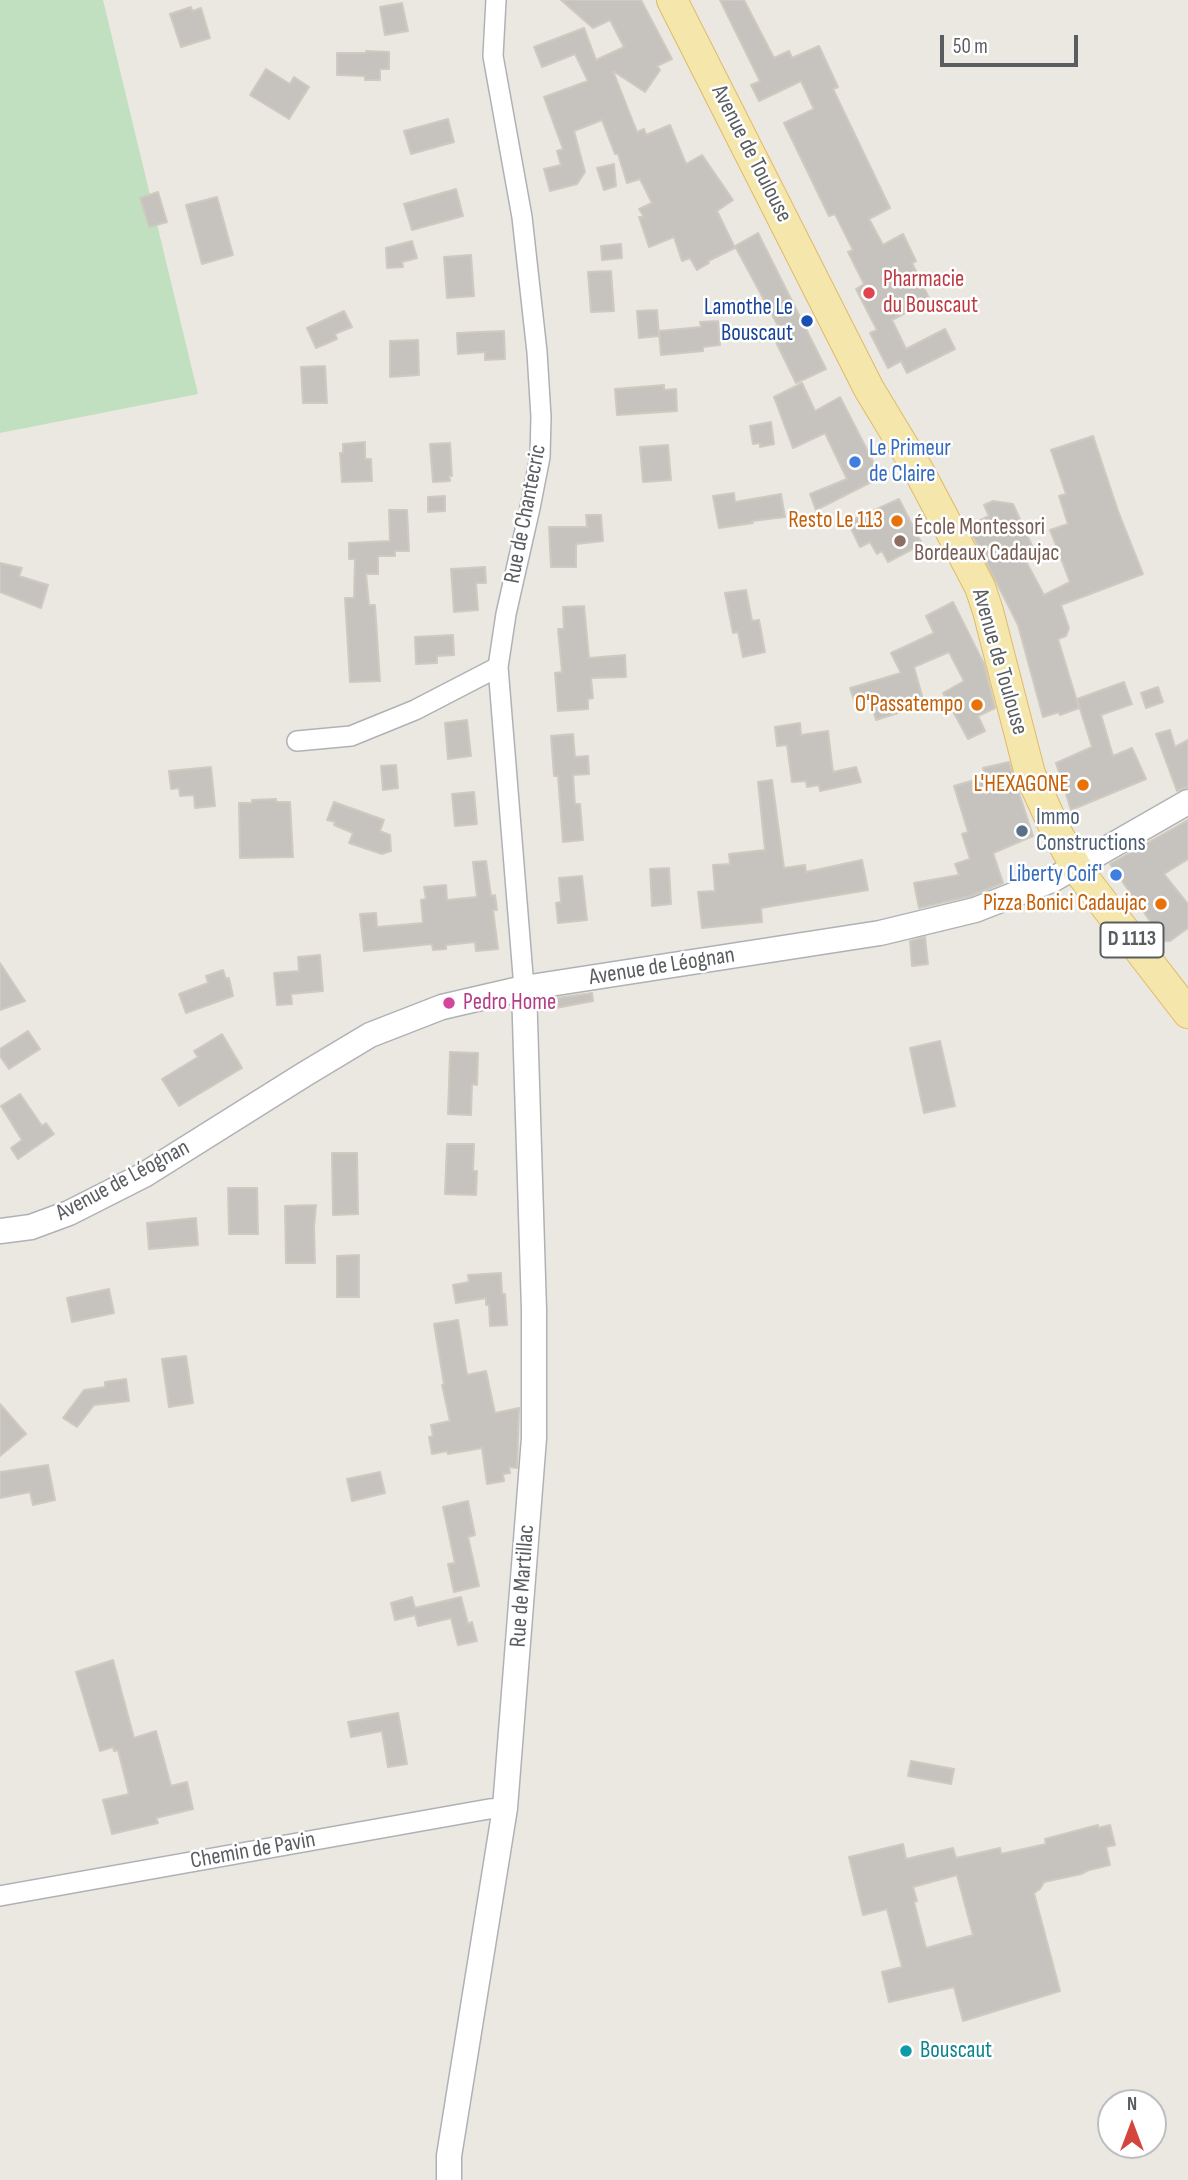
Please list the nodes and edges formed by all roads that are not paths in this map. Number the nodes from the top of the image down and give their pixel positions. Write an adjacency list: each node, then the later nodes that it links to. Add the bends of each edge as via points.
1 (496, 0): 3 (street, Rue de Chantecric, via 493,56 522,217 541,417 540,457)
2 (672, 0): 6 (main road, Avenue de Toulouse / D 1113, via 869,389 921,475 979,587 1030,774)
3 (498, 667): 4 (street, via 415,710 351,736); 7 (street, Rue de Chantecric)
4 (297, 741)
5 (1188, 802): 6 (street, Avenue de Léognan)
6 (1076, 867): 7 (street, Avenue de Léognan, via 975,910 880,933); 8 (main road, Avenue de Toulouse / D 1113)
7 (524, 988): 9 (street, Avenue de Léognan, via 442,1007 370,1035 144,1175 69,1213 31,1227); 10 (street, Rue de Martillac, via 534,1438)
8 (1188, 1013)
9 (0, 1231)
10 (505, 1808): 11 (street, Chemin de Pavin); 12 (street, Rue de Martillac, via 449,2156)
11 (0, 1896)
12 (449, 2180)

